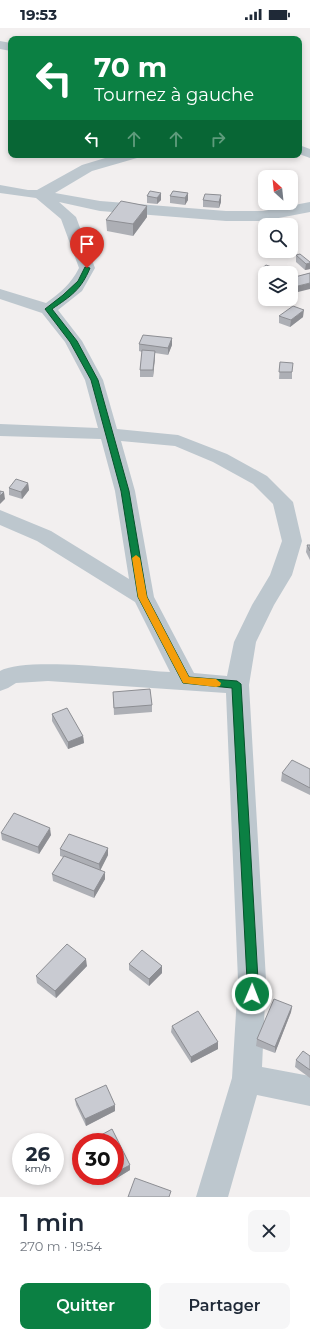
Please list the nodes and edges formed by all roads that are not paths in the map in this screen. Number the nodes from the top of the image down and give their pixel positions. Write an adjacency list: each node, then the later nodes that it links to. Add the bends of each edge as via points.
1 (120, 158): 3 (street, via 95,164)
2 (0, 189): 3 (street)
3 (39, 194): 4 (street, via 100,206 226,216 263,216); 6 (street, via 68,217 87,268 81,282 66,297)
4 (310, 207)
5 (0, 294): 6 (street)
6 (48, 309): 8 (street, via 73,341 94,380)
7 (0, 430): 8 (street)
8 (110, 434): 10 (street, via 125,491); 13 (street, via 178,441 220,458 260,480 283,502 292,541 281,575 245,642)
9 (0, 517): 10 (street, via 44,536)
10 (143, 597): 11 (street)
11 (186, 681): 12 (street, via 48,672 11,675); 13 (street)
12 (0, 682)
13 (237, 684): 14 (street, via 252,980)
14 (247, 1078): 15 (street); 16 (street)
15 (310, 1091)
16 (212, 1197)

